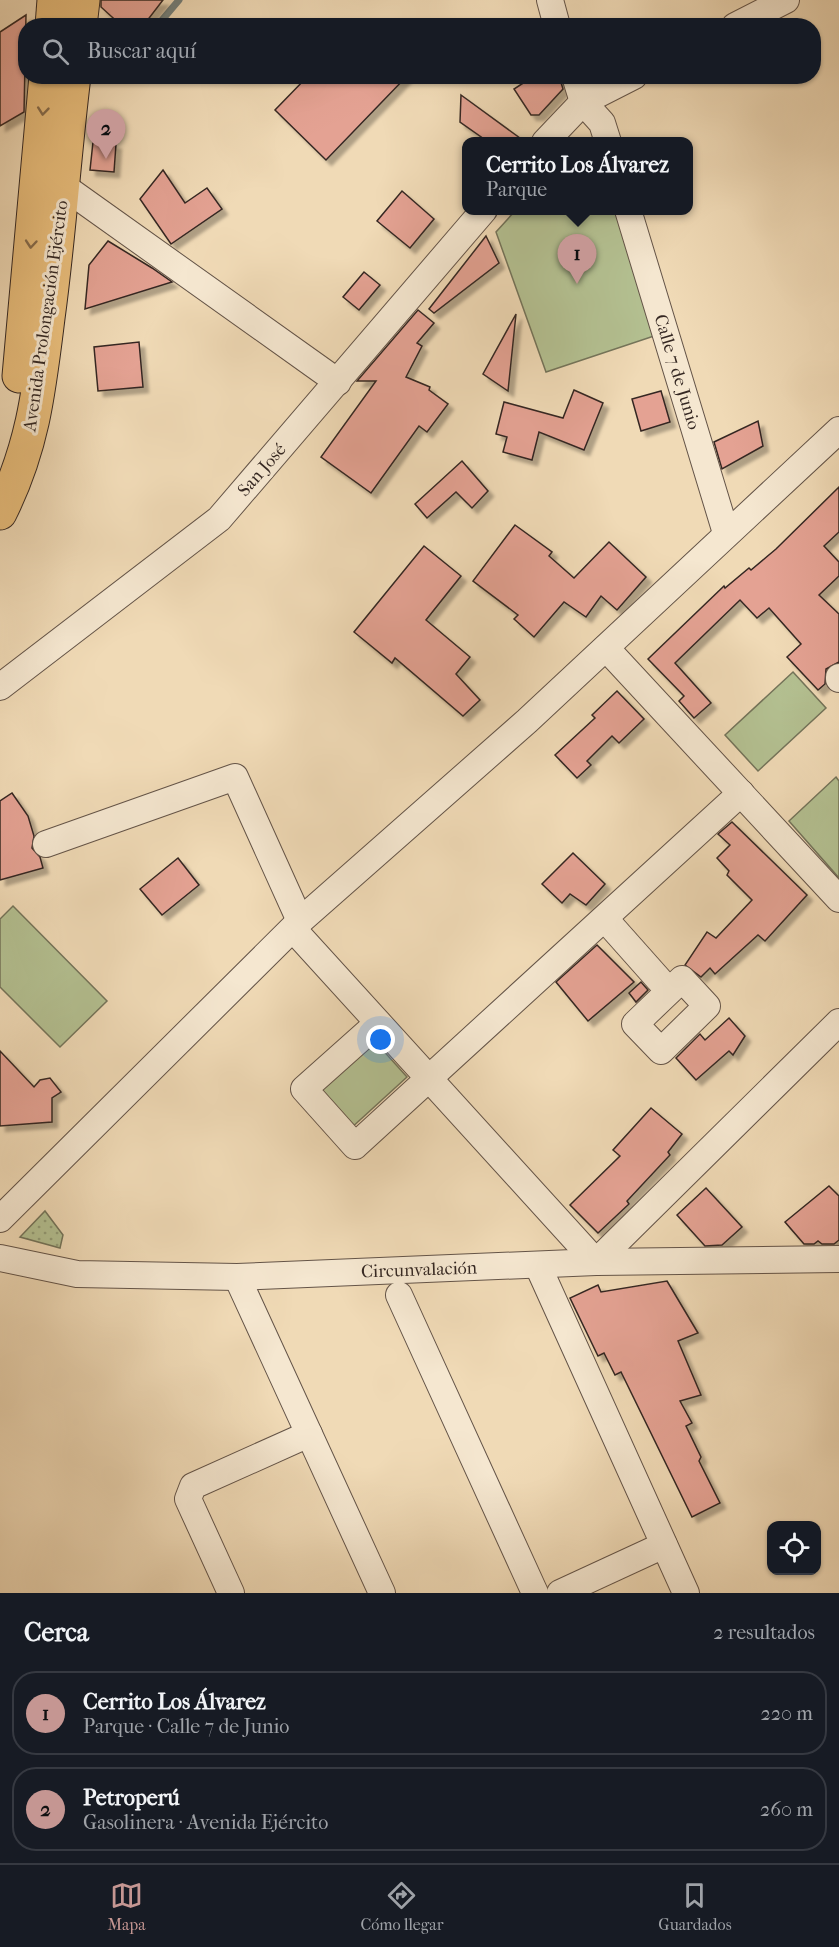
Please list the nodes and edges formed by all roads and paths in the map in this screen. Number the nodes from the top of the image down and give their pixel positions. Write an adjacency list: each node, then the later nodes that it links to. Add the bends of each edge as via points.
1 (54, 0): 5 (main road)
2 (83, 0): 6 (main road)
3 (550, 0): 7 (street)
4 (786, 0): 8 (street)
5 (53, 18)
6 (81, 18)
7 (555, 18)
8 (751, 18)
9 (46, 84): 16 (main road, one-way to 16)
10 (72, 84): 16 (main road)
11 (577, 84): 13 (street)
12 (618, 84): 13 (street)
13 (583, 102): 14 (street); 15 (street, via 602,123)
14 (549, 137)
15 (607, 137)
16 (49, 185): 19 (street); 21 (main road, Avenida Prolongación Ejército, one-way to 21, via 13,424); 22 (main road, Avenida Prolongación Ejército, via 37,409 27,449)
17 (480, 215): 19 (street, San José)
18 (630, 215): 23 (street, Calle 7 de Junio)
19 (338, 382): 25 (street, San José, via 219,519)
20 (839, 430): 23 (street)
21 (0, 470)
22 (0, 513)
23 (726, 533): 24 (street)
24 (606, 648): 26 (street); 30 (street)
25 (0, 687)
26 (741, 793): 28 (street); 29 (street)
27 (46, 844): 30 (street, via 235,777)
28 (839, 899)
29 (605, 919): 31 (street); 34 (street)
30 (296, 925): 33 (street); 35 (street)
31 (669, 991)
32 (839, 1022): 38 (street)
33 (378, 1023): 34 (street); 34 (street, via 304,1089 355,1146)
34 (430, 1080): 38 (street)
35 (0, 1219)
36 (0, 1258): 40 (street, Circunvalación, via 77,1274)
37 (839, 1259): 38 (street, Circunvalación)
38 (596, 1262): 39 (street, Circunvalación)
39 (538, 1266): 40 (street, Circunvalación); 43 (street)
40 (237, 1277): 42 (street)
41 (399, 1295): 46 (street)
42 (309, 1434): 44 (street, via 194,1486 188,1498); 45 (street)
43 (664, 1545): 47 (street); 48 (street)
44 (231, 1593)
45 (382, 1593)
46 (535, 1593)
47 (561, 1593)
48 (686, 1593)

